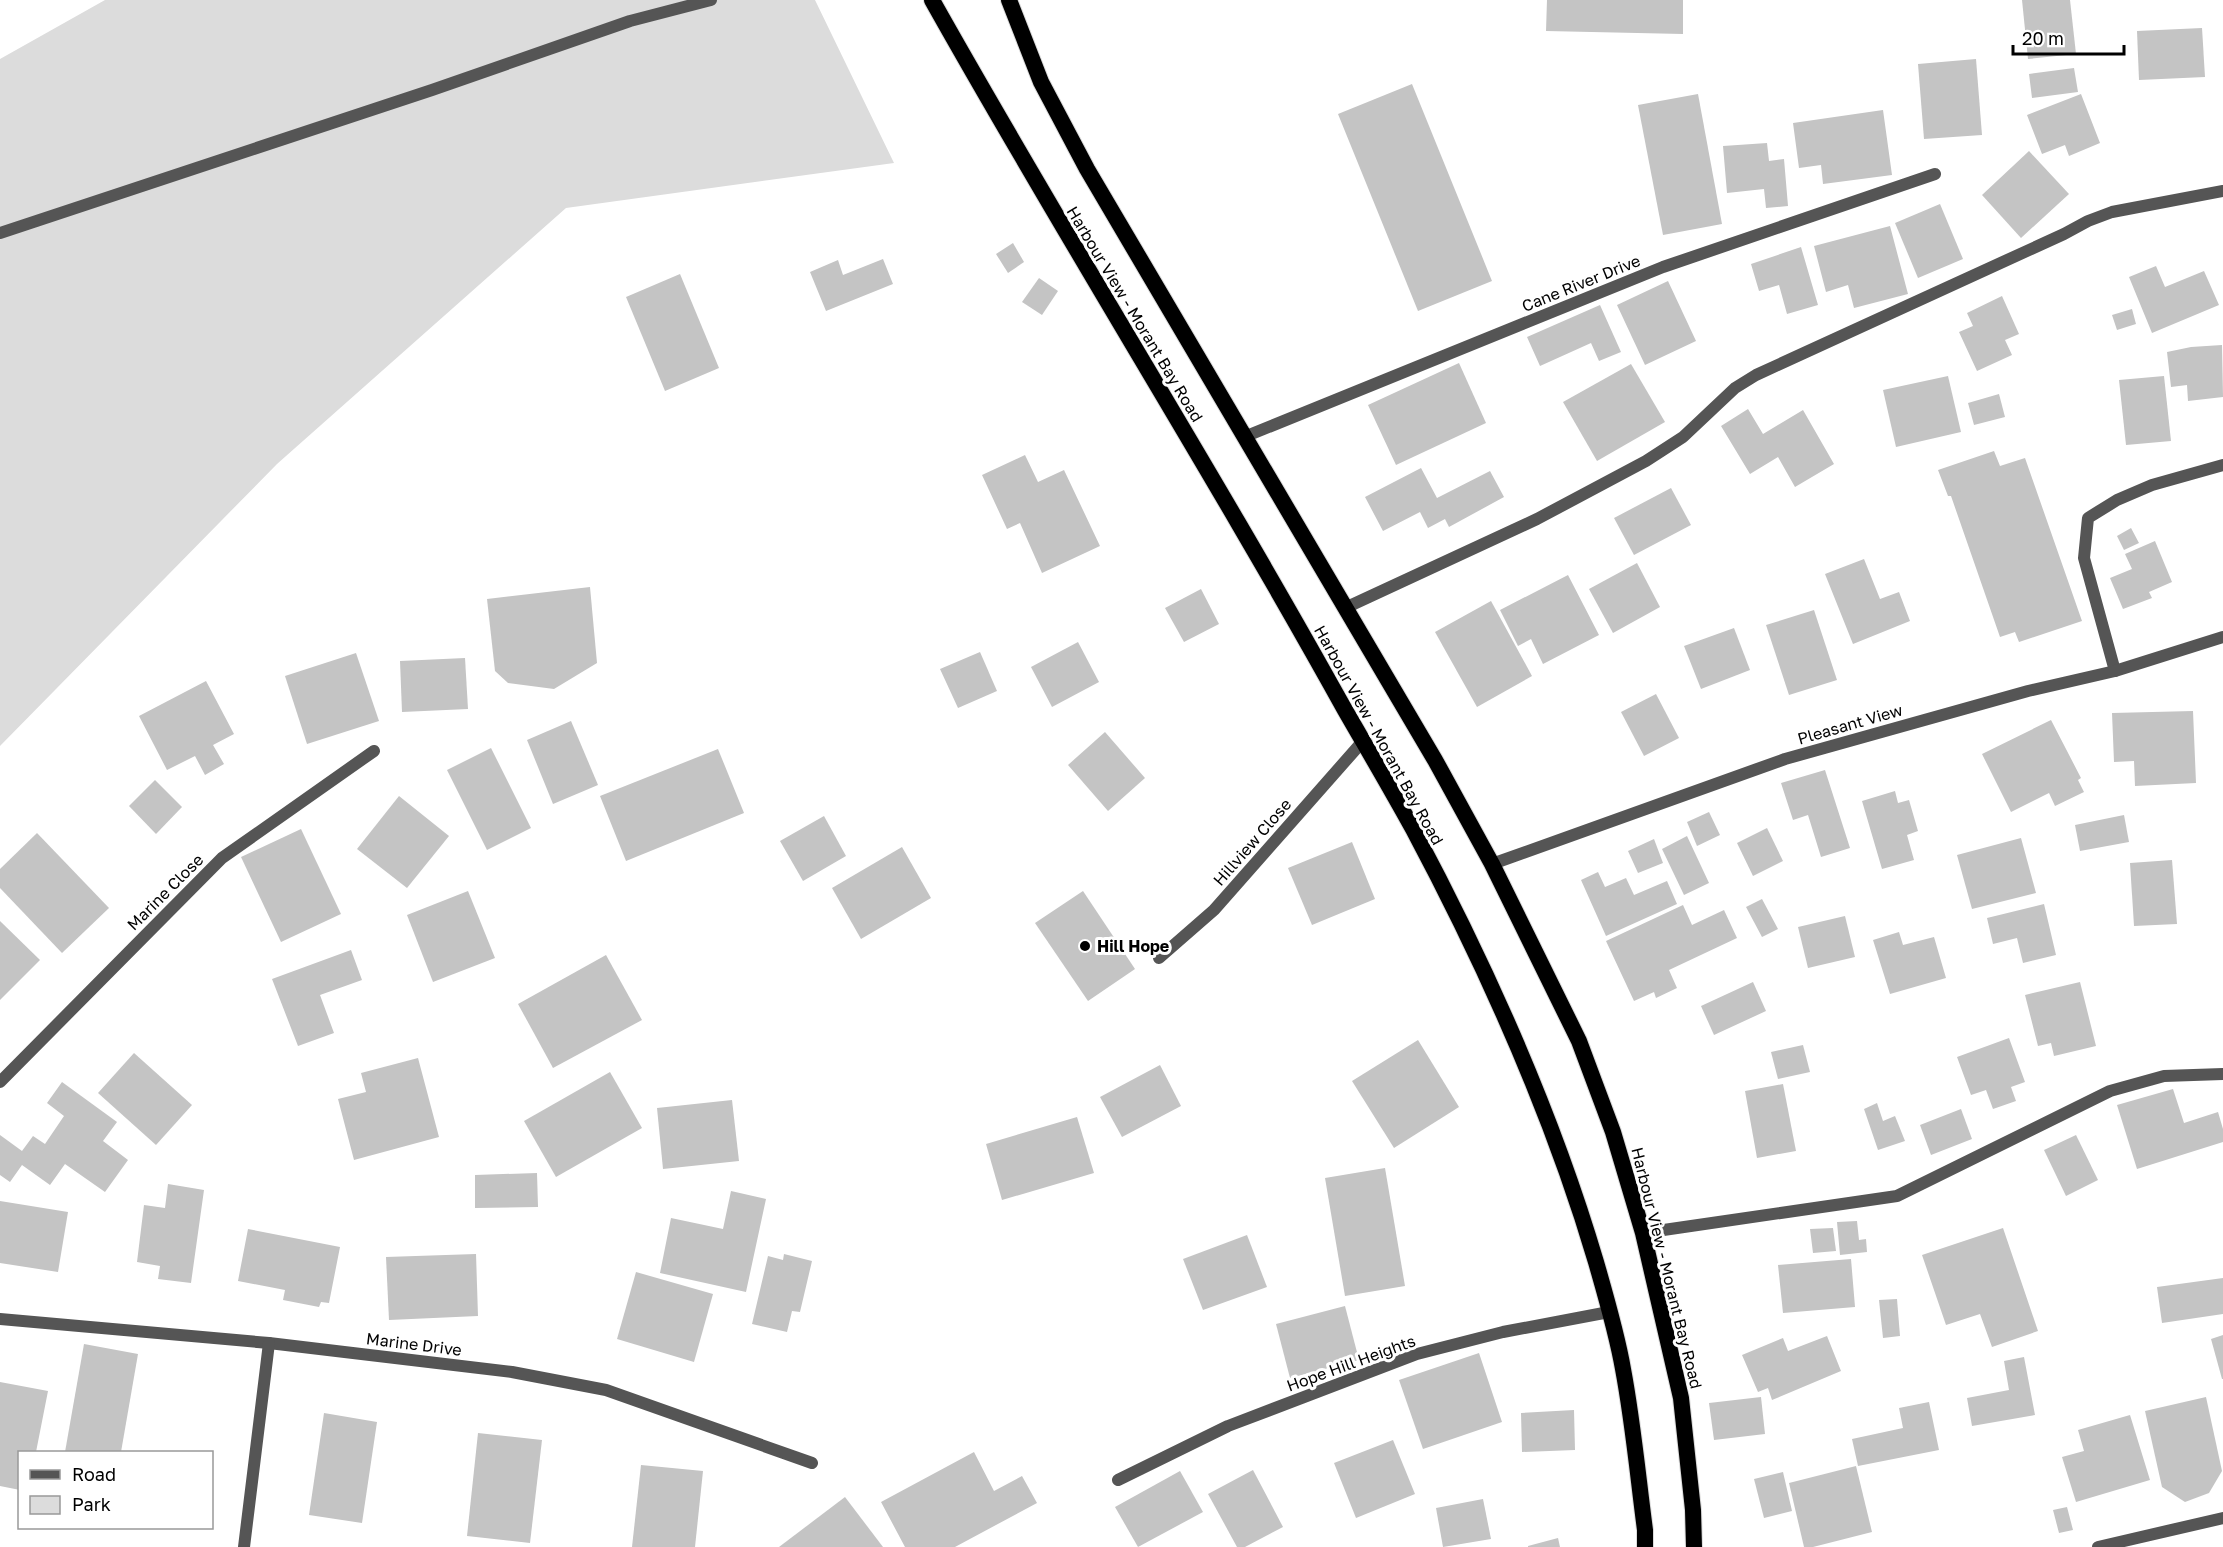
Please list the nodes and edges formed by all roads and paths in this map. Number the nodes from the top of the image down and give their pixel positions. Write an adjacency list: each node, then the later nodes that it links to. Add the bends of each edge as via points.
1 (711, 0): 6 (street, via 630,21)
2 (932, 0): 12 (highway, Harbour View - Morant Bay Road)
3 (1009, 0): 7 (highway, Harbour View - Morant Bay Road, via 1041,82 1087,169)
4 (1935, 174): 7 (street, Cane River Drive, via 1663,267)
5 (2223, 191): 9 (street, via 2112,212 2088,221 1756,375 1735,388 1683,438 1646,461 1538,519)
6 (0, 233)
7 (1244, 437): 9 (highway, Harbour View - Morant Bay Road)
8 (2223, 465): 11 (street, via 2152,485 2116,500 2088,518 2084,558)
9 (1345, 608): 14 (highway, Harbour View - Morant Bay Road)
10 (2223, 637): 11 (street, Pleasant View)
11 (2115, 670): 14 (street, Pleasant View, via 1785,759)
12 (1363, 741): 15 (street, Hillview Close, via 1214,910); 19 (highway, Harbour View - Morant Bay Road, via 1413,830 1527,1071 1562,1157)
13 (374, 751): 17 (street, Marine Close, via 222,858)
14 (1492, 864): 18 (highway, Harbour View - Morant Bay Road, via 1579,1041 1613,1132)
15 (1159, 958)
16 (2223, 1074): 18 (street, via 2164,1076 2110,1091 1897,1196)
17 (0, 1082)
18 (1643, 1233): 27 (highway, Harbour View - Morant Bay Road, via 1681,1398)
19 (1609, 1312): 23 (street, Hope Hill Heights, via 1503,1332 1417,1354 1228,1426); 26 (highway, Harbour View - Morant Bay Road, via 1623,1368)
20 (0, 1319): 21 (street, Marine Drive)
21 (269, 1343): 22 (street, Marine Drive, via 512,1372 606,1390); 25 (street)
22 (812, 1463)
23 (1118, 1480)
24 (2223, 1518): 28 (street)
25 (244, 1547)
26 (1645, 1547)
27 (1694, 1547)
28 (2098, 1547)

